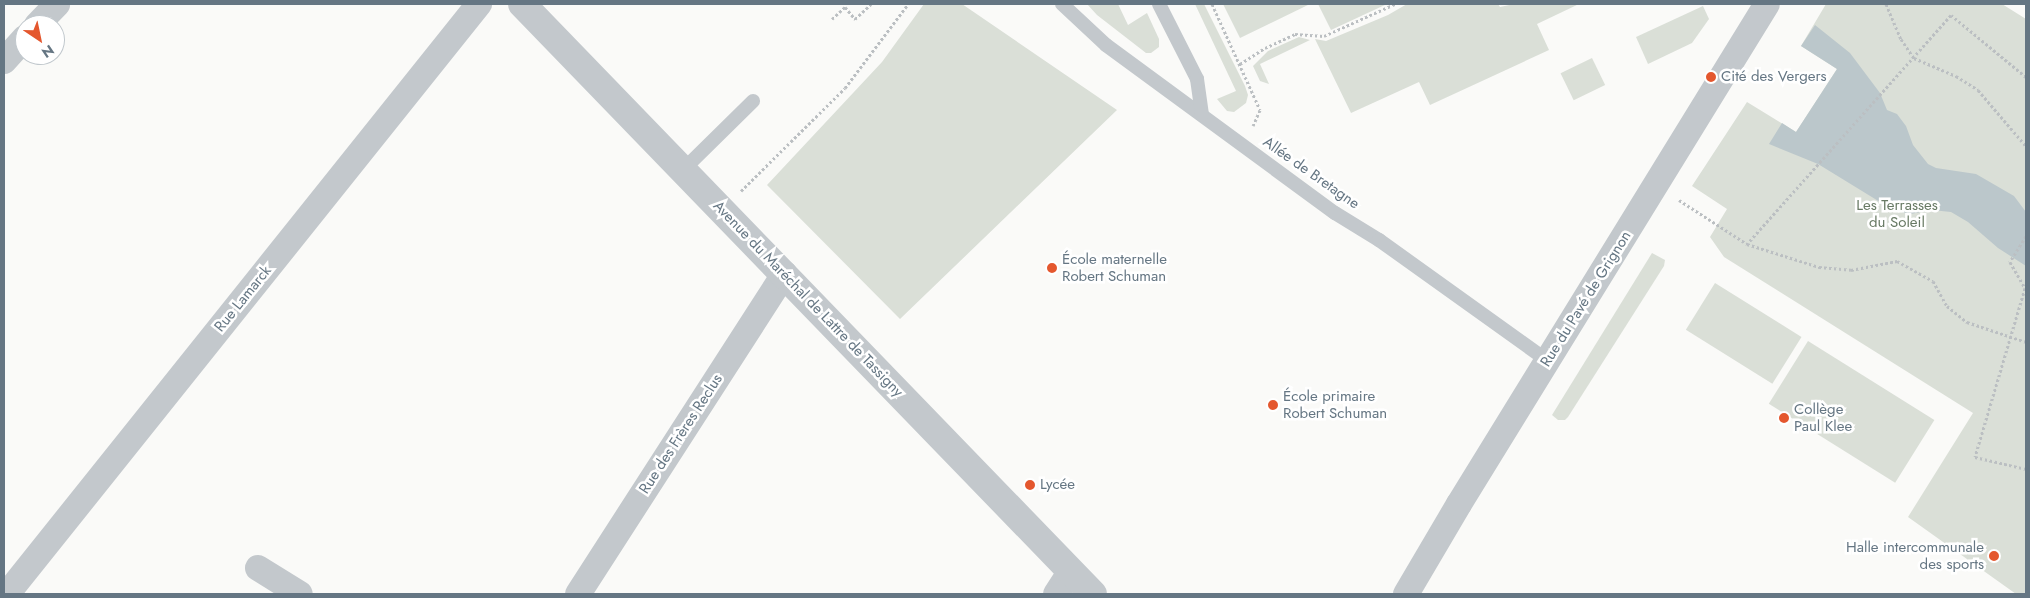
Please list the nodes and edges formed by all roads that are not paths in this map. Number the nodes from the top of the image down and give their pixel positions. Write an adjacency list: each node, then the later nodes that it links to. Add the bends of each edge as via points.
1 (57, 4): 7 (street)
2 (479, 4): 17 (street, Rue Lamarck)
3 (1062, 4): 11 (lane, Allée de Bretagne, via 1106,45)
4 (1159, 4): 11 (lane, via 1197,80)
5 (1767, 4): 14 (street, Rue du Pavé de Grignon)
6 (530, 6): 12 (street, Avenue du Maréchal de Lattre de Tassigny)
7 (47, 15)
8 (15, 49): 9 (street)
9 (4, 62)
10 (754, 101): 12 (lane)
11 (1202, 115): 14 (lane, Allée de Bretagne, via 1335,213 1379,240)
12 (684, 169): 13 (street, Avenue du Maréchal de Lattre de Tassigny)
13 (784, 274): 16 (street, Avenue du Maréchal de Lattre de Tassigny); 19 (street, Rue des Frères Reclus)
14 (1548, 361): 22 (street, Rue du Pavé de Grignon)
15 (258, 568): 18 (street)
16 (1071, 571): 20 (street); 21 (street, Avenue du Maréchal de Lattre de Tassigny)
17 (6, 594)
18 (300, 594)
19 (578, 594)
20 (1056, 594)
21 (1093, 594)
22 (1406, 594)

